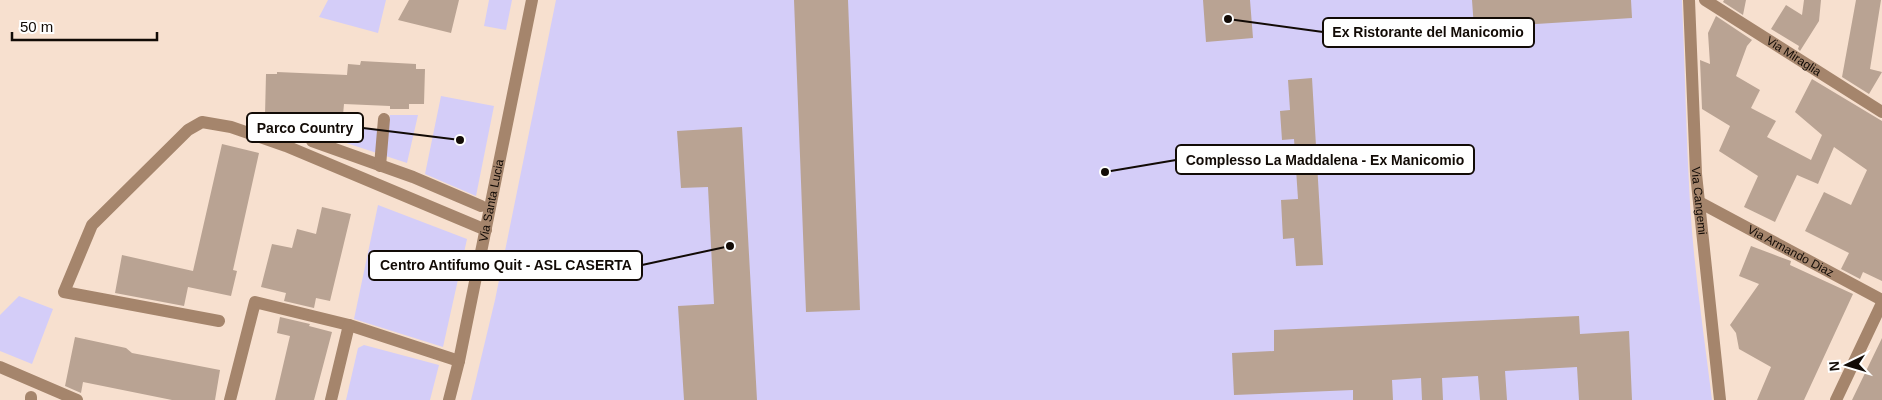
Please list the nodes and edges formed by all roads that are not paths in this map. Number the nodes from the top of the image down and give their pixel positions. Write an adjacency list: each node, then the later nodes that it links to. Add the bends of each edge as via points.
1 (532, 0): 10 (street, Via Santa Lucia)
2 (1689, 0): 8 (street, Via Cangemi)
3 (1705, 0): 4 (street, Via Miraglia)
4 (1882, 112)
5 (384, 119): 7 (street)
6 (312, 141): 7 (street)
7 (380, 166): 9 (street)
8 (1699, 202): 11 (street, Via Armando Diaz); 20 (street, Via Cangemi)
9 (481, 206)
10 (486, 230): 12 (street, via 286,146 230,127 202,122 188,130 92,225 64,292); 14 (street, Via Santa Lucia)
11 (1882, 301): 21 (street)
12 (219, 321)
13 (349, 325): 14 (street); 17 (street, via 254,302); 18 (street)
14 (459, 360): 19 (street, Via Santa Lucia)
15 (0, 367): 16 (street)
16 (77, 400)
17 (230, 400)
18 (331, 400)
19 (449, 400)
20 (1720, 400)
21 (1836, 400)

